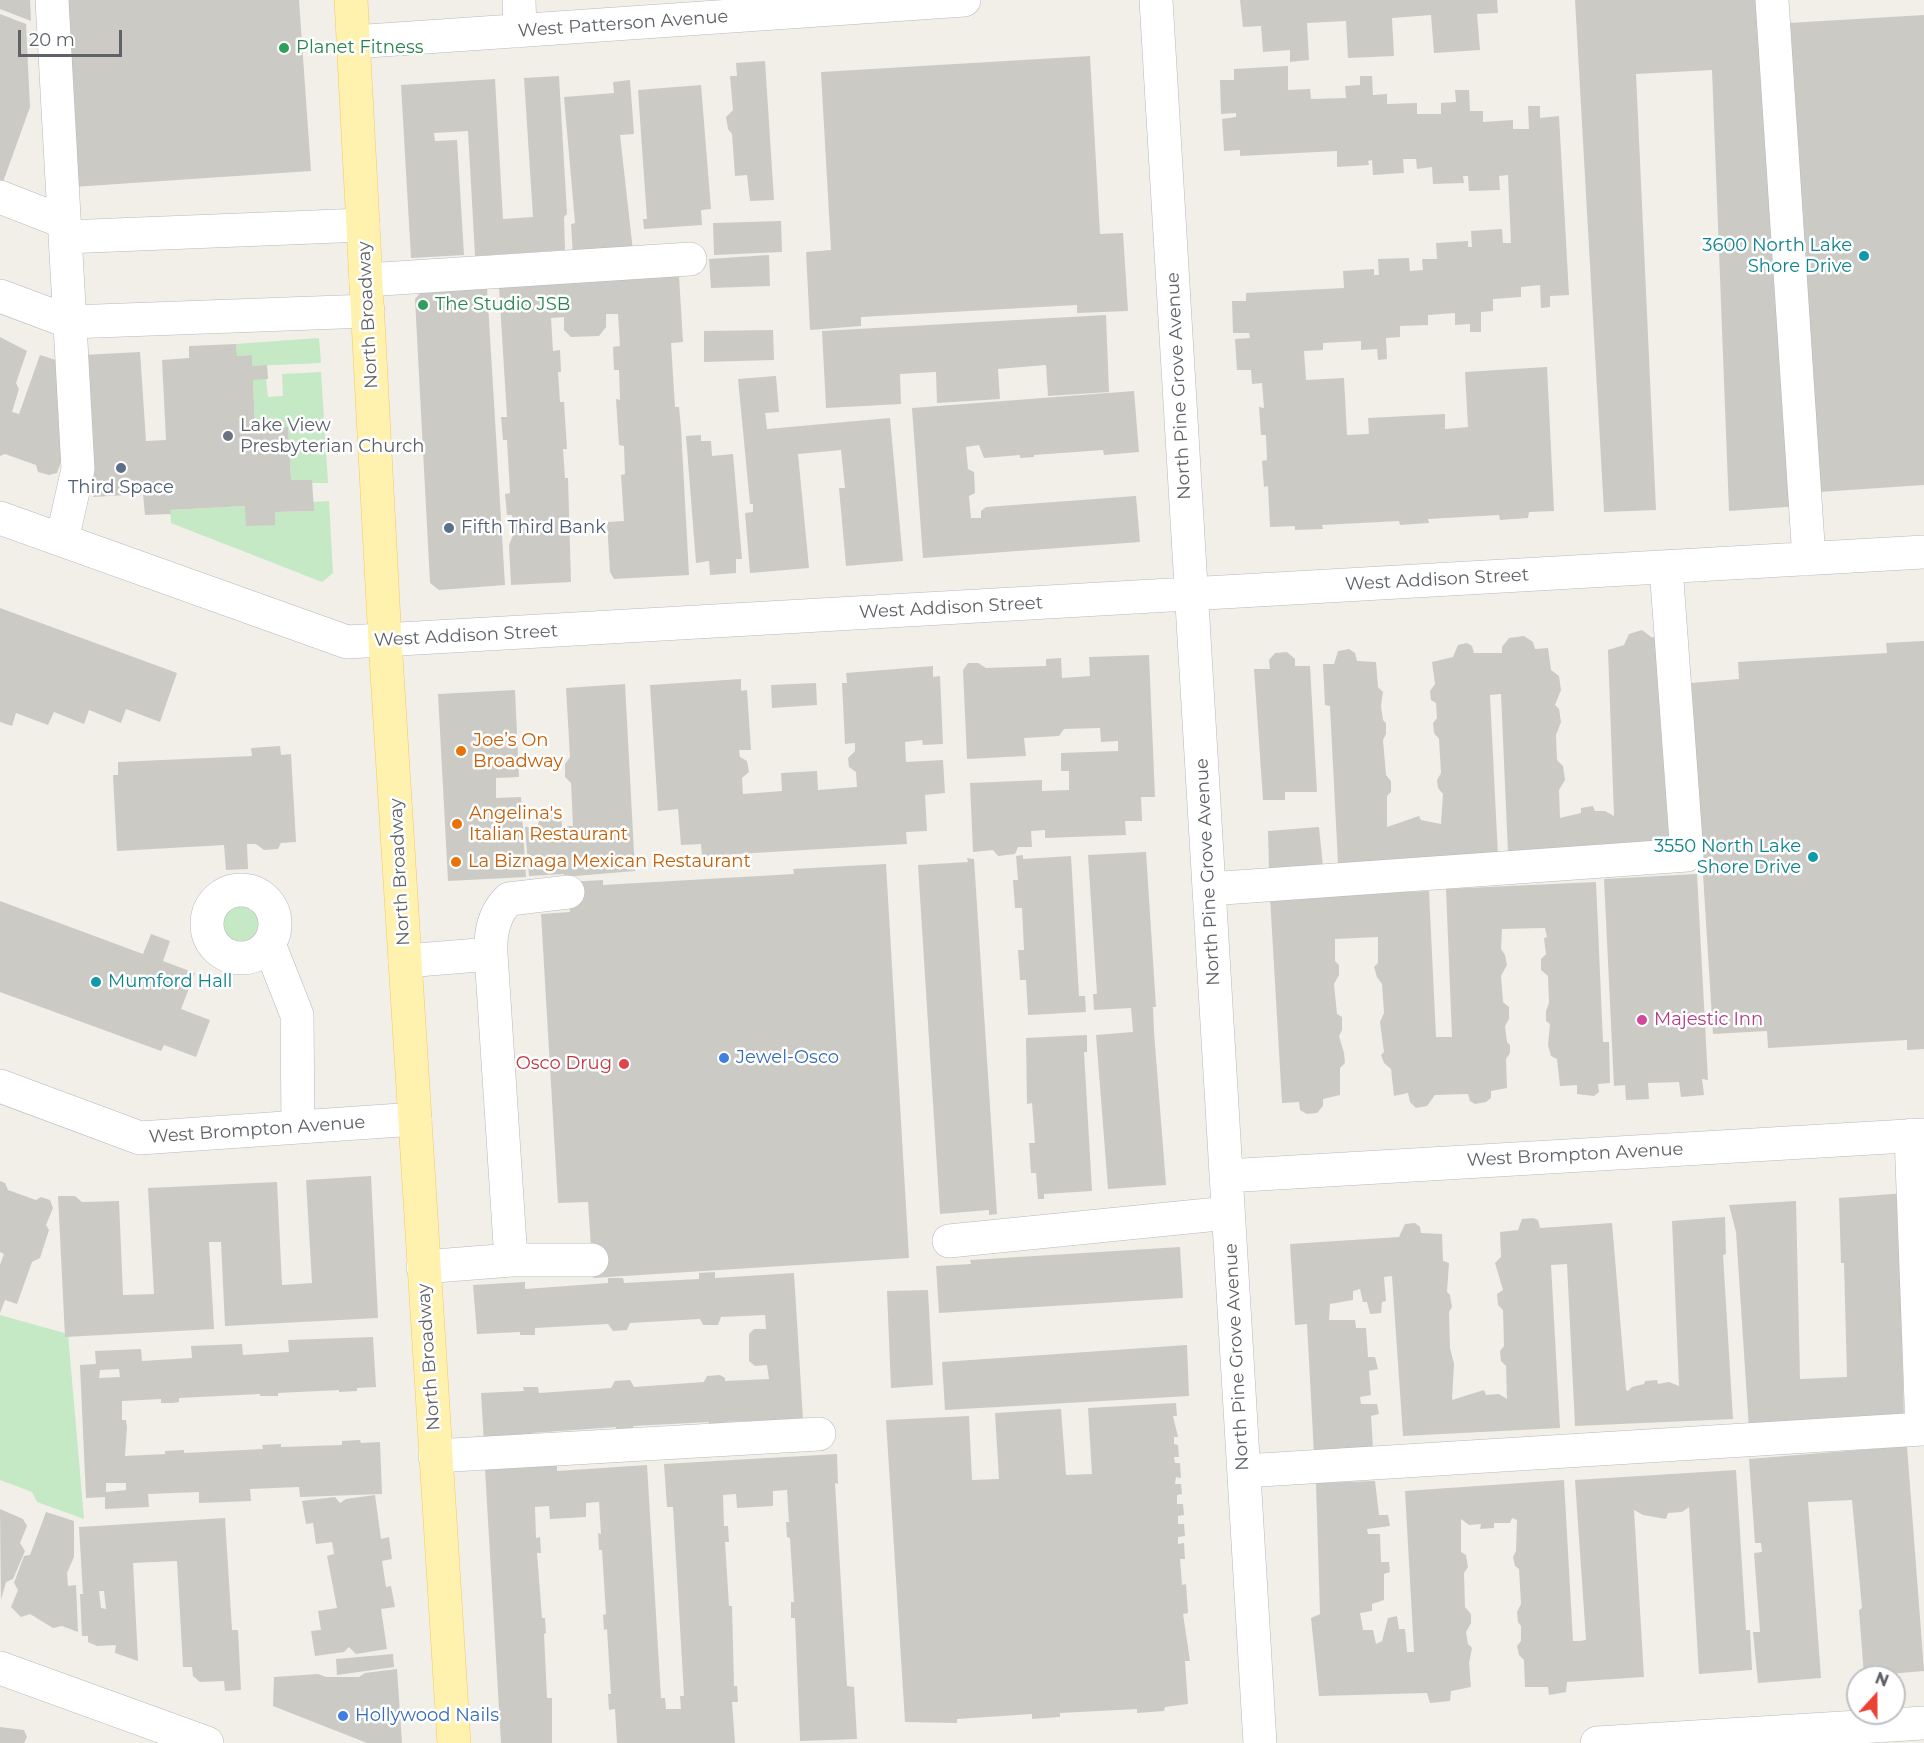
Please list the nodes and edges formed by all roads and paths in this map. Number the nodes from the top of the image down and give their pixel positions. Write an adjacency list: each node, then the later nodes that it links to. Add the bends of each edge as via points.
1 (52, 0): 10 (street)
2 (351, 0): 7 (main road, North Broadway)
3 (964, 0): 6 (street, West Patterson Avenue)
4 (1156, 0): 20 (street, North Pine Grove Avenue)
5 (1772, 0): 18 (street)
6 (519, 16): 7 (street, West Patterson Avenue)
7 (353, 42): 9 (main road, North Broadway)
8 (0, 197): 10 (street)
9 (363, 225): 10 (street); 12 (main road, North Broadway)
10 (65, 229): 14 (street)
11 (690, 259): 12 (street)
12 (367, 295): 14 (street); 21 (main road, North Broadway)
13 (0, 296): 14 (street)
14 (70, 322): 16 (street, via 78,469)
15 (0, 518): 16 (street, West Addison Street)
16 (62, 540): 21 (street, West Addison Street, via 347,642)
17 (1924, 552): 18 (street, West Addison Street)
18 (1809, 559): 19 (street, West Addison Street)
19 (1666, 567): 20 (street, West Addison Street); 22 (street, via 1687,855)
20 (1191, 594): 21 (street, West Addison Street); 22 (street, North Pine Grove Avenue)
21 (385, 640): 26 (main road, North Broadway)
22 (1209, 889): 31 (street, North Pine Grove Avenue)
23 (568, 892): 25 (street, via 509,899 494,925)
24 (269, 944): 29 (street, via 297,1015)
25 (491, 954): 26 (street); 34 (street)
26 (405, 961): 28 (main road, North Broadway)
27 (0, 1086): 29 (street, West Brompton Avenue, via 140,1138)
28 (415, 1119): 29 (street, West Brompton Avenue); 36 (main road, North Broadway)
29 (298, 1127)
30 (1918, 1135): 31 (street, West Brompton Avenue); 39 (street, via 1922,1429)
31 (1226, 1176): 32 (street, North Pine Grove Avenue)
32 (1228, 1213): 33 (street); 39 (street, North Pine Grove Avenue)
33 (949, 1241)
34 (511, 1260): 35 (street); 36 (street)
35 (592, 1260)
36 (423, 1267): 38 (main road, North Broadway)
37 (819, 1434): 38 (street)
38 (435, 1456): 43 (main road, North Broadway)
39 (1244, 1471): 44 (street, North Pine Grove Avenue)
40 (0, 1668): 42 (street)
41 (1924, 1723): 45 (street)
42 (207, 1743)
43 (454, 1743)
44 (1260, 1743)
45 (1597, 1743)

